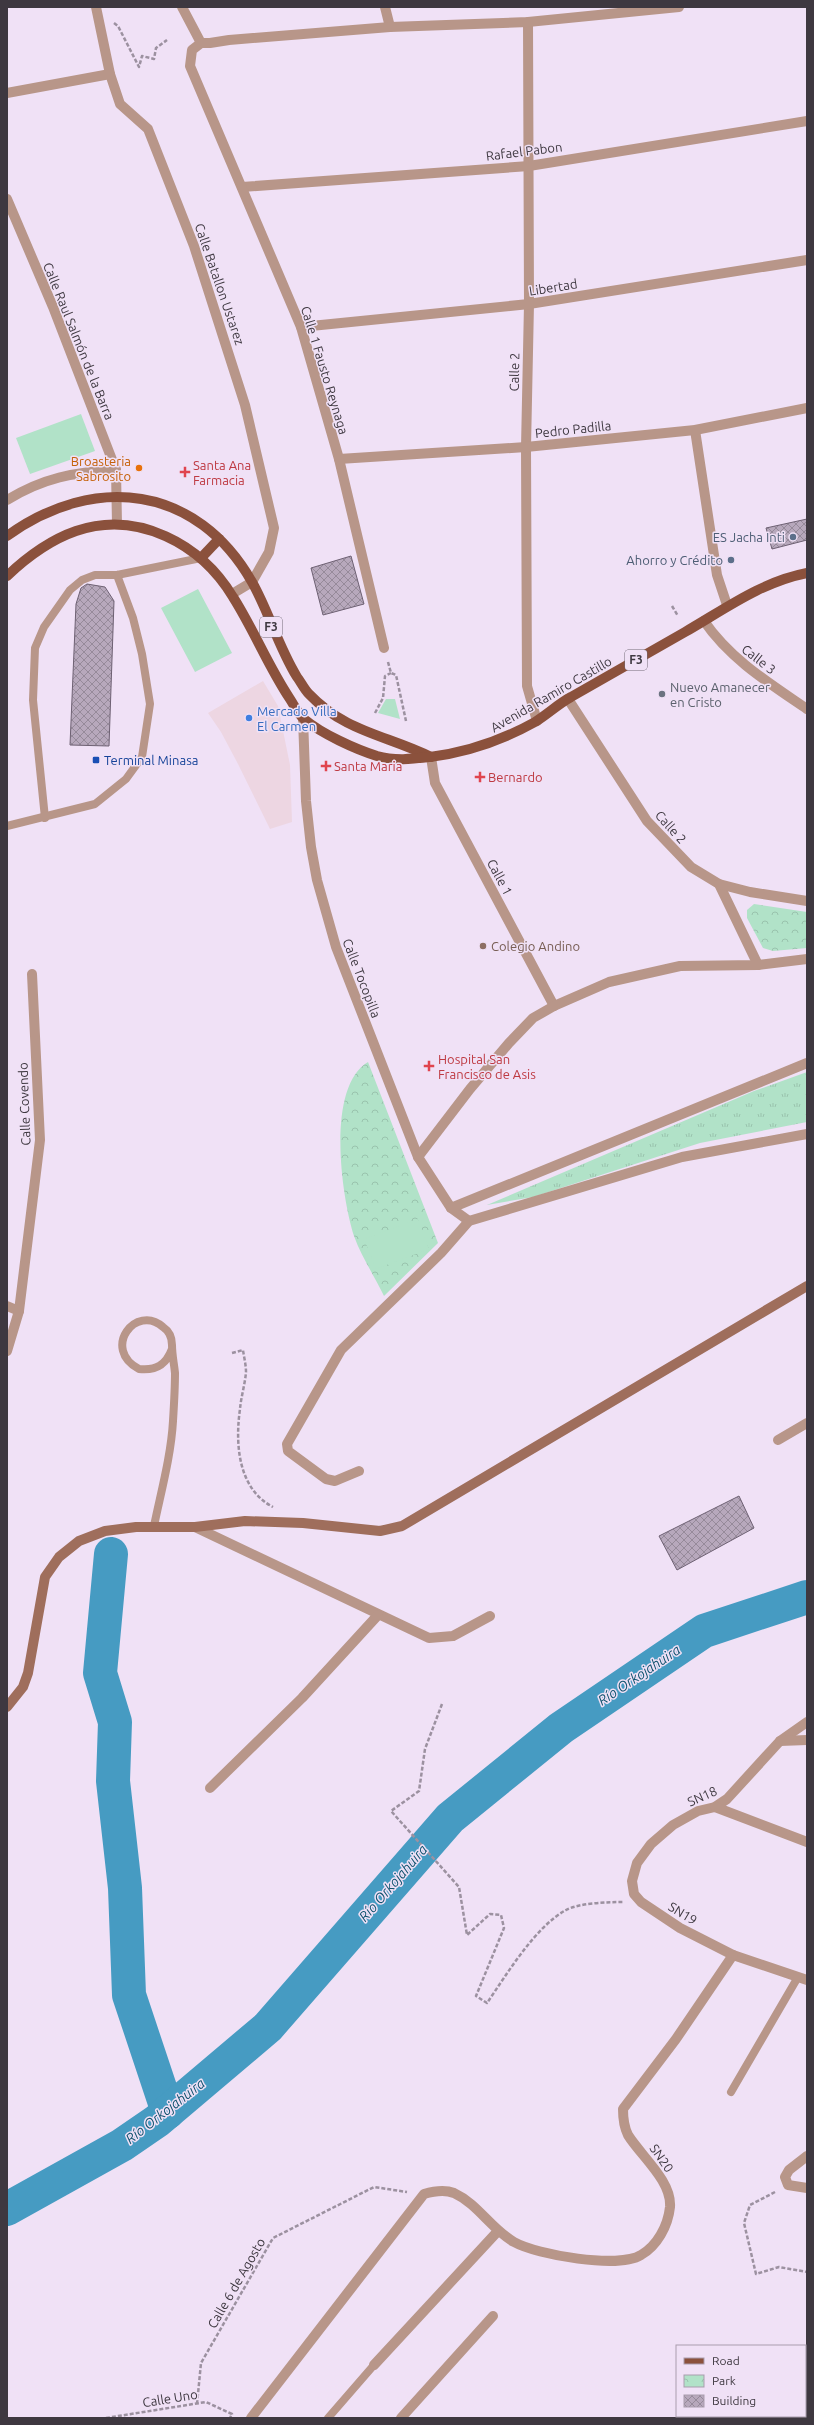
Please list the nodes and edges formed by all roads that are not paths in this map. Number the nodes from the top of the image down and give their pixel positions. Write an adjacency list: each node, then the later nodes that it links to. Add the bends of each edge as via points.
1 (182, 7): 7 (street)
2 (385, 7): 6 (street)
3 (679, 7): 5 (street)
4 (96, 8): 8 (street, Calle Batallon Ustarez)
5 (528, 22): 6 (street); 11 (street, Calle 2)
6 (390, 27): 7 (street)
7 (201, 42): 12 (street, Calle 1 Fausto Reynaga, via 192,50 190,66)
8 (110, 74): 9 (street); 31 (street, Calle Batallon Ustarez, via 120,104 148,129 194,246 245,405 274,528 269,552)
9 (7, 94)
10 (807, 121): 11 (street, Rafael Pabon)
11 (529, 166): 12 (street, Rafael Pabon); 15 (street, Calle 2)
12 (242, 187): 16 (street, Calle 1 Fausto Reynaga)
13 (7, 200): 21 (street, Calle Raul Salmón de la Barra, via 53,307)
14 (807, 260): 15 (street, Libertad)
15 (529, 304): 16 (street, Libertad); 19 (street, Calle 2)
16 (301, 327): 20 (street, Calle 1 Fausto Reynaga)
17 (807, 408): 18 (street, Pedro Padilla)
18 (695, 430): 19 (street, Pedro Padilla); 33 (street, via 717,576)
19 (526, 447): 20 (street, Pedro Padilla); 39 (street, Calle 2, via 527,686)
20 (338, 459): 35 (street, Calle 1 Fausto Reynaga)
21 (116, 470): 22 (street, Calle Raul Salmón de la Barra); 23 (street, via 79,472 47,480)
22 (117, 495): 24 (street, Calle Raul Salmón de la Barra); 25 (main road, F3, via 50,510 26,521); 26 (main road, F3, via 156,501 187,515)
23 (7, 500)
24 (117, 524): 27 (main road, Avenida Ramiro Castillo / F3, via 146,527 175,540); 30 (main road, Avenida Ramiro Castillo / F3, via 77,530 26,558)
25 (7, 536)
26 (219, 539): 27 (main road); 31 (main road, F3, via 231,550)
27 (201, 558): 29 (lane); 32 (main road, Avenida Ramiro Castillo / F3)
28 (807, 573): 33 (main road, Avenida Ramiro Castillo / F3, via 766,586)
29 (117, 575): 41 (lane, via 95,575 82,580 70,590 44,627 35,648 33,700); 41 (lane, via 135,625 150,704 142,757 126,779 95,804)
30 (7, 576)
31 (252, 582): 32 (street); 40 (main road, F3, via 284,656 308,693 330,714 358,729 403,743)
32 (232, 594): 38 (main road, Avenida Ramiro Castillo / F3, via 283,688)
33 (727, 605): 34 (main road, Avenida Ramiro Castillo / F3)
34 (704, 621): 36 (main road, Avenida Ramiro Castillo / F3); 37 (street, Calle 3, via 717,640 743,664)
35 (384, 648)
36 (568, 699): 39 (main road, Avenida Ramiro Castillo / F3); 43 (street, Calle 2, via 647,821 691,867)
37 (807, 709)
38 (303, 718): 40 (main road, Avenida Ramiro Castillo / F3, via 356,749 380,757 400,760); 51 (street, Calle Tocopilla, via 306,801 317,880 336,947)
39 (537, 721): 40 (main road, Avenida Ramiro Castillo / F3, via 497,742 465,752)
40 (431, 757): 48 (street, Calle 1, via 435,783)
41 (45, 818): 42 (lane)
42 (7, 826)
43 (719, 884): 44 (street, Calle 2); 46 (street)
44 (807, 901)
45 (807, 959): 46 (street)
46 (758, 965): 48 (street, via 680,966 609,982)
47 (32, 974): 56 (street, Calle Covendo, via 40,1140)
48 (554, 1006): 51 (street, via 533,1018 509,1043)
49 (807, 1063): 52 (street)
50 (807, 1134): 53 (street, via 682,1157)
51 (418, 1157): 52 (street, Calle Tocopilla)
52 (451, 1208): 53 (street, Calle Tocopilla)
53 (469, 1221): 61 (street, via 441,1253 341,1350 286,1444 288,1452 326,1479 335,1482)
54 (807, 1286): 63 (main road, via 402,1526 380,1531 303,1523 245,1521)
55 (7, 1306): 56 (street)
56 (19, 1311): 58 (street, Calle Covendo)
57 (172, 1349): 57 (lane, via 172,1341 165,1328 151,1321 144,1320 130,1327 122,1341 125,1358 139,1369 156,1369 164,1364); 62 (lane, via 175,1372 173,1423)
58 (7, 1351)
59 (807, 1423): 60 (street)
60 (778, 1440)
61 (359, 1472)
62 (154, 1526): 63 (main road); 66 (main road, via 105,1531 79,1540 59,1557 45,1577 23,1687)
63 (195, 1527): 64 (street)
64 (378, 1615): 65 (street, via 429,1638 453,1636); 70 (street, via 302,1698)
65 (490, 1616)
66 (7, 1707)
67 (807, 1722): 69 (street, SN18)
68 (807, 1740): 69 (street)
69 (780, 1741): 71 (street, SN18, via 727,1799)
70 (210, 1788)
71 (715, 1807): 72 (street); 73 (street, SN18, via 698,1811 673,1824 637,1863 632,1881 634,1894)
72 (807, 1842)
73 (641, 1902): 74 (street, SN19, via 680,1928)
74 (733, 1954): 75 (street, SN19); 79 (street, SN20, via 676,2039 623,2109 628,2135 664,2184 670,2206 665,2226 655,2244 641,2256 623,2260 578,2259 542,2254 515,2243)
75 (803, 1979): 76 (lane)
76 (731, 2092)
77 (807, 2156): 78 (street, via 789,2170 785,2177 788,2185)
78 (807, 2188)
79 (498, 2231): 81 (street); 82 (street, SN20, via 465,2199 452,2192 436,2190 423,2195)
80 (493, 2316): 84 (street)
81 (374, 2365): 83 (lane)
82 (251, 2418)
83 (328, 2418)
84 (400, 2418)

